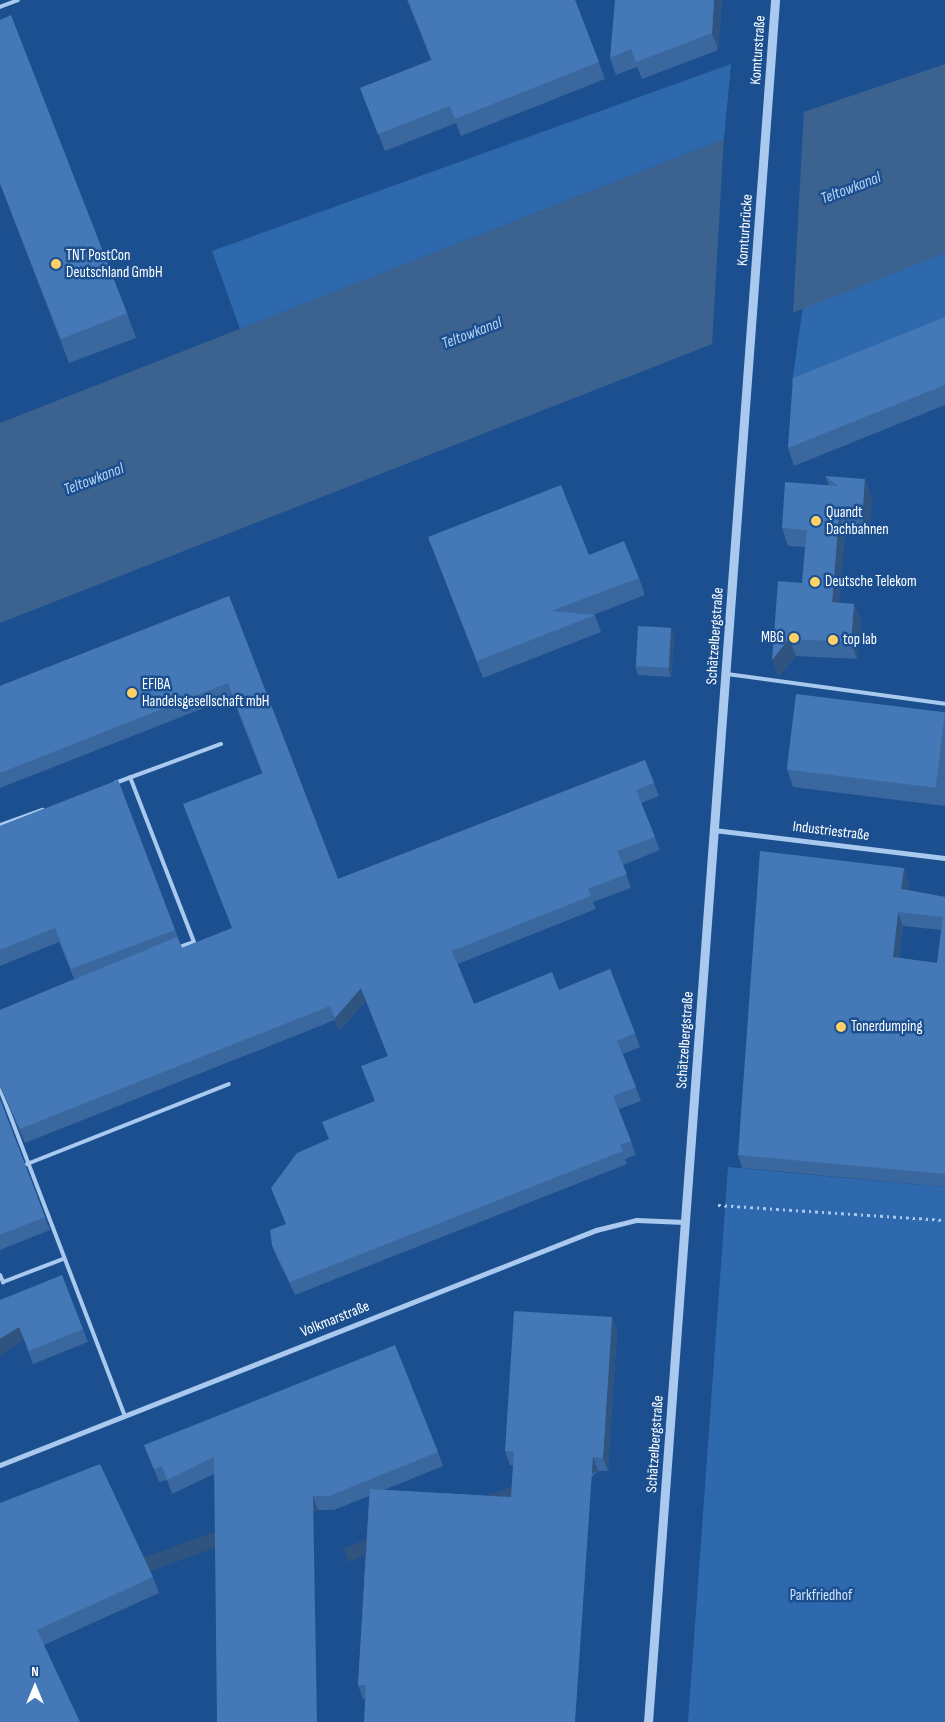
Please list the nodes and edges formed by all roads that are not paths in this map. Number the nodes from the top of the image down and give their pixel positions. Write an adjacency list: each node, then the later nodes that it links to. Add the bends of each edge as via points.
1 (18, 0): 3 (lane)
2 (775, 0): 4 (street, Komturstraße)
3 (0, 7)
4 (768, 103): 5 (street, Komturbrücke)
5 (750, 360): 6 (street, Schätzelbergstraße)
6 (726, 674): 7 (lane); 13 (street, Schätzelbergstraße)
7 (945, 704)
8 (221, 744): 9 (lane)
9 (130, 777): 10 (lane); 15 (lane, via 194,942)
10 (112, 784)
11 (47, 808): 12 (lane)
12 (0, 826)
13 (714, 830): 14 (street, Industriestraße); 19 (street, Schätzelbergstraße)
14 (945, 858)
15 (166, 952)
16 (229, 1084): 18 (lane)
17 (0, 1090): 18 (lane)
18 (28, 1164): 20 (lane)
19 (685, 1222): 22 (street, Volkmarstraße, via 636,1220 596,1230); 24 (street, Schätzelbergstraße)
20 (63, 1259): 21 (lane, via 3,1282); 22 (lane)
21 (0, 1275)
22 (124, 1416): 23 (street, Volkmarstraße)
23 (0, 1465)
24 (648, 1722)

